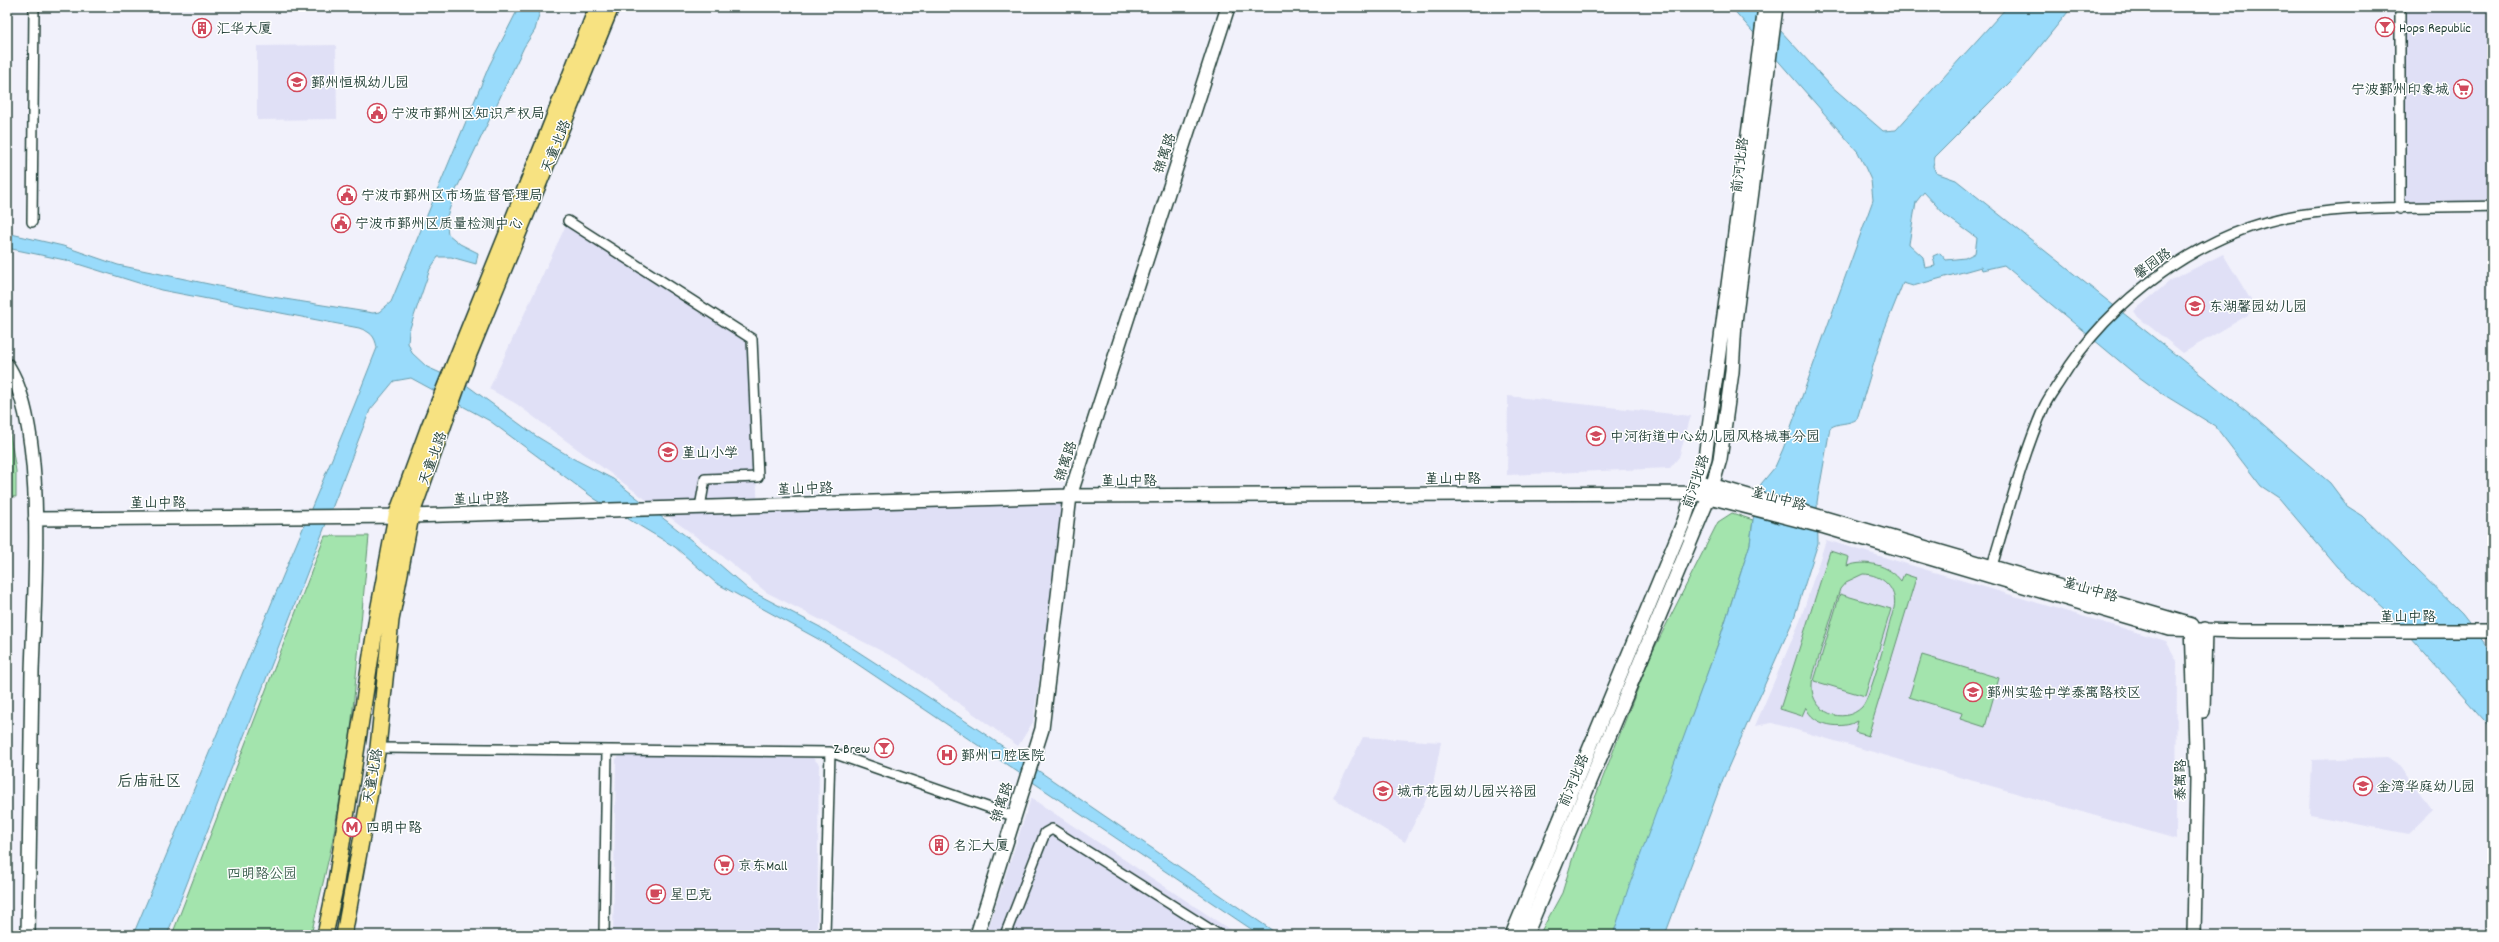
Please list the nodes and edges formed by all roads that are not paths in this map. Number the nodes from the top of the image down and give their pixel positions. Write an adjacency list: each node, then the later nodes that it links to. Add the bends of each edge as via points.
1 (34, 7): 12 (street)
2 (597, 7): 14 (main road, via 454,364)
3 (611, 7): 14 (main road, 天童北路, via 469,354)
4 (1228, 7): 17 (street, 锦寓路)
5 (1765, 7): 8 (street, 前河北路)
6 (1776, 7): 8 (street, 前河北路)
7 (2400, 7): 10 (street)
8 (1763, 58): 15 (street, 前河北路, via 1705,458); 16 (street, 前河北路, via 1732,372 1720,459)
9 (2492, 206): 10 (street, 馨园路)
10 (2400, 209): 23 (street, 馨园路, via 2297,215 2245,229 2184,258 2125,301 2074,357 2044,406 2023,462)
11 (568, 221): 18 (street, via 752,339 758,477 705,479)
12 (32, 222)
13 (7, 365): 21 (street, via 19,392 30,434)
14 (444, 407): 19 (main road); 20 (main road, 天童北路)
15 (1696, 487): 16 (street, 堇山中路); 17 (street, 堇山中路); 39 (street, 前河北路, via 1560,824)
16 (1710, 491): 22 (street, 堇山中路); 40 (street, 前河北路)
17 (1070, 496): 18 (street, 堇山中路); 30 (street, 锦寓路, via 1042,729)
18 (700, 508): 20 (street, 堇山中路)
19 (396, 516): 20 (street, 堇山中路); 21 (street, 堇山中路); 32 (main road, via 377,617 335,888)
20 (411, 516): 27 (main road, 天童北路, via 391,620)
21 (35, 519): 31 (street)
22 (1826, 522): 23 (street, 堇山中路); 24 (street, 堇山中路, via 2169,628)
23 (1992, 566): 24 (street, 堇山中路)
24 (2192, 627): 25 (street, 堇山中路); 41 (street, 泰寓路, via 2197,780)
25 (2205, 630): 26 (street, 堇山中路); 42 (street, 泰寓路)
26 (2492, 631)
27 (378, 748): 28 (street); 33 (main road, 天童北路)
28 (607, 750): 29 (street); 34 (street)
29 (830, 752): 30 (street); 35 (street)
30 (1013, 816): 36 (street, 锦寓路)
31 (28, 935)
32 (325, 935)
33 (344, 935)
34 (604, 935)
35 (825, 935)
36 (976, 935)
37 (1005, 935): 38 (street, via 1045,833 1052,829)
38 (1219, 935)
39 (1512, 935)
40 (1526, 935)
41 (2194, 935)
42 (2200, 935)

